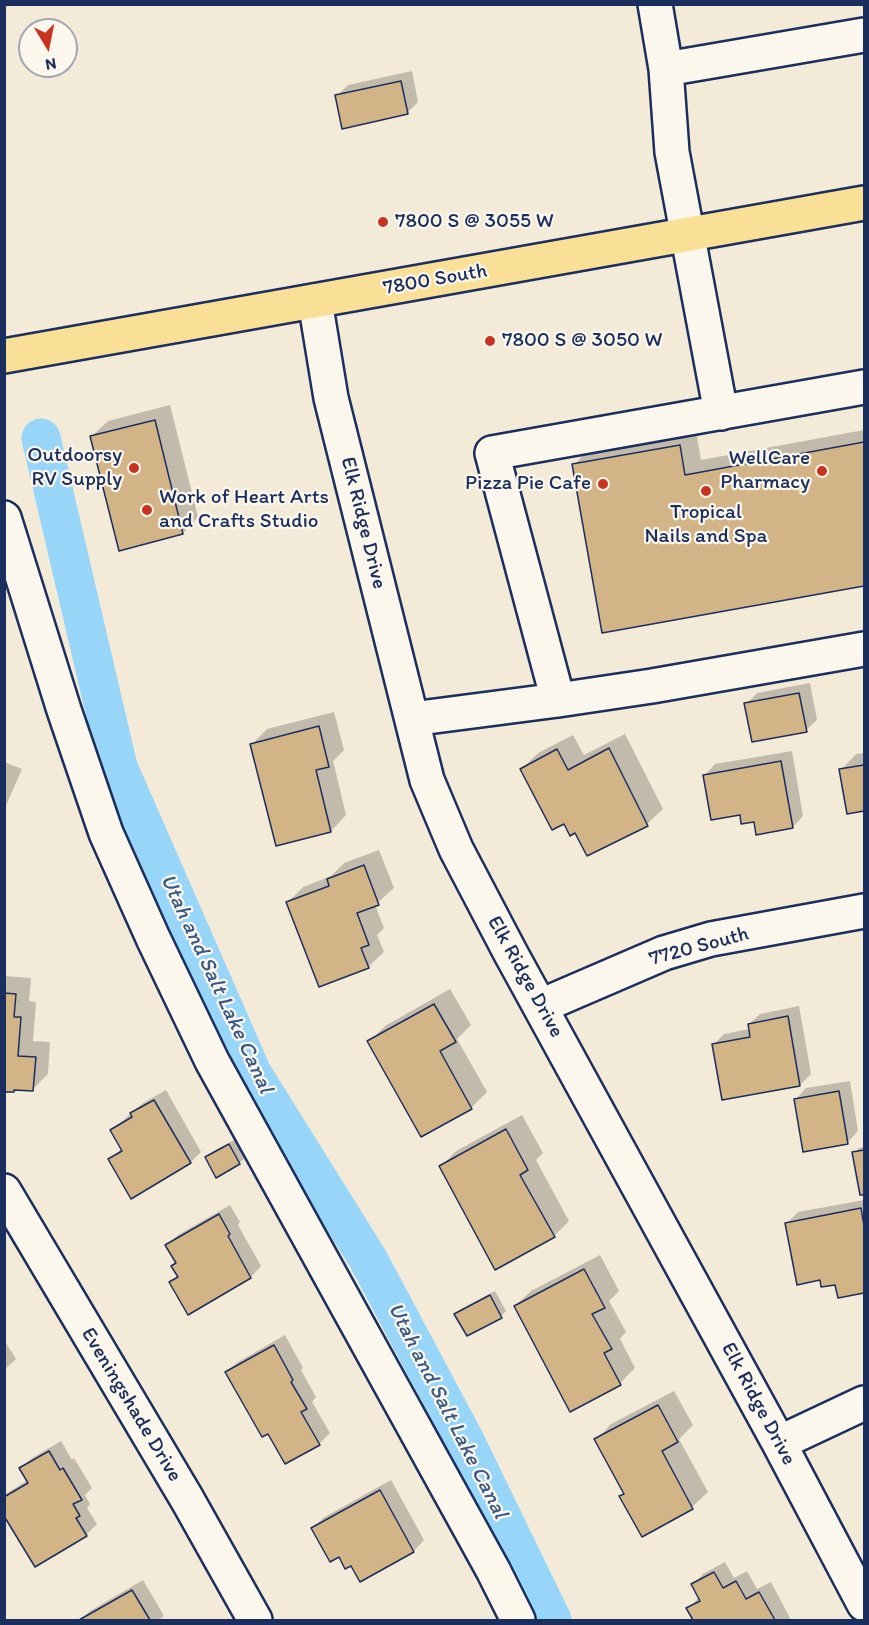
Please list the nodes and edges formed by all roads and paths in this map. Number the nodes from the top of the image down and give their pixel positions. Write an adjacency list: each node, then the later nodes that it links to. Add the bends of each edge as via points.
1 (655, 4): 3 (street)
2 (864, 35): 3 (street)
3 (666, 69): 5 (street, via 672,152)
4 (864, 203): 5 (main road, 7800 South)
5 (689, 234): 6 (main road, 7800 South); 9 (street)
6 (315, 301): 7 (main road, 7800 South); 13 (street, Elk Ridge Drive, via 331,398)
7 (4, 356)
8 (864, 387): 9 (street)
9 (722, 413): 12 (street, via 492,453)
10 (4, 518): 21 (street, via 106,833 153,938 212,1061)
11 (864, 649): 12 (street)
12 (558, 700): 13 (street)
13 (412, 718): 15 (street, Elk Ridge Drive, via 428,780 456,849)
14 (864, 911): 15 (street, 7720 South, via 711,939 664,953)
15 (541, 1006): 18 (street, Elk Ridge Drive)
16 (4, 1191): 20 (street, Eveningshade Drive)
17 (864, 1403): 18 (street)
18 (779, 1443): 19 (street, Elk Ridge Drive)
19 (864, 1604)
20 (255, 1620)
21 (518, 1620)

